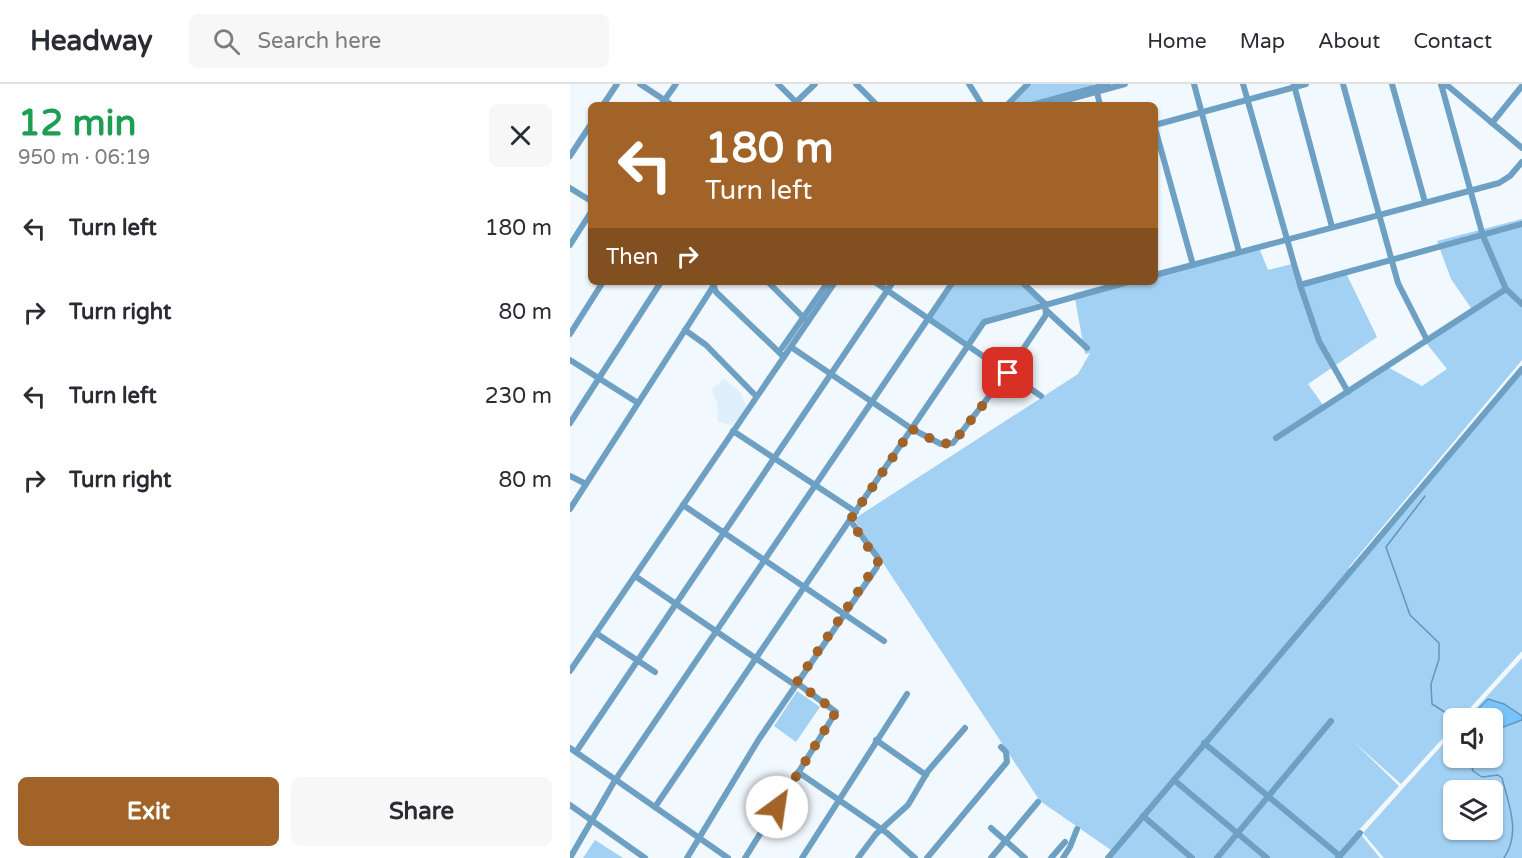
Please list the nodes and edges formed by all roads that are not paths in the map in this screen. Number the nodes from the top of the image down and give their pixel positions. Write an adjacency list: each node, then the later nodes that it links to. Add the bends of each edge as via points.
1 (617, 84): 23 (street)
2 (640, 84): 24 (street)
3 (676, 84): 24 (street)
4 (777, 84): 25 (street)
5 (815, 84): 26 (street)
6 (856, 84): 27 (street)
7 (969, 84): 28 (street)
8 (1028, 84): 29 (street)
9 (1108, 84): 20 (street)
10 (1125, 84): 20 (street)
11 (1194, 84): 32 (street)
12 (1243, 84): 22 (street)
13 (1306, 84): 18 (street)
14 (1343, 84): 44 (street)
15 (1392, 84): 43 (street)
16 (1441, 84): 21 (street); 41 (street)
17 (1462, 84): 21 (street)
18 (1294, 85): 22 (street); 47 (street)
19 (1522, 86): 33 (street)
20 (1096, 88): 30 (street); 31 (street)
21 (1455, 92): 33 (street)
22 (1247, 100): 32 (street); 49 (street)
23 (605, 102)
24 (662, 102)
25 (794, 102)
26 (798, 102)
27 (874, 102)
28 (980, 102)
29 (1010, 102)
30 (1043, 102)
31 (1056, 102)
32 (1202, 112): 34 (street); 51 (street)
33 (1492, 123): 37 (street)
34 (1158, 125)
35 (588, 129): 38 (street)
36 (1158, 137): 53 (street)
37 (1522, 148)
38 (570, 156)
39 (1522, 162): 41 (street, via 1504,180)
40 (570, 188): 42 (street)
41 (1471, 190): 43 (street); 48 (street)
42 (588, 199)
43 (1425, 202): 44 (street)
44 (1379, 215): 47 (street); 52 (street)
45 (588, 217): 50 (street)
46 (1522, 224): 48 (street)
47 (1332, 227): 49 (street)
48 (1483, 236): 52 (street); 68 (street)
49 (1287, 240): 51 (street); 67 (street)
50 (570, 245)
51 (1239, 252): 53 (street)
52 (1392, 260): 67 (street); 76 (street, via 1403,295)
53 (1193, 265): 54 (street)
54 (1158, 274)
55 (601, 285): 75 (street)
56 (659, 285): 85 (street)
57 (713, 285): 74 (street)
58 (714, 285): 80 (street, via 716,292)
59 (771, 285): 73 (street)
60 (826, 285): 73 (street)
61 (833, 285): 73 (street)
62 (879, 285): 69 (street)
63 (892, 285): 69 (street)
64 (952, 285): 72 (street)
65 (1025, 285): 71 (street)
66 (1118, 285): 71 (street)
67 (1300, 285): 86 (street, via 1319,341)
68 (1506, 289): 70 (street); 76 (street)
69 (888, 291): 72 (street); 84 (street)
70 (1522, 304)
71 (1046, 307): 77 (street, via 988,320); 79 (street); 83 (street, via 1043,322)
72 (928, 319): 77 (street); 89 (street)
73 (806, 320): 78 (street); 80 (street)
74 (685, 330): 87 (street, via 706,345); 90 (street)
75 (570, 334)
76 (1428, 340): 86 (street)
77 (968, 346): 83 (street); 92 (street)
78 (791, 347): 80 (street); 84 (street)
79 (1087, 348)
80 (781, 352): 87 (street)
81 (570, 360): 85 (street)
82 (1522, 369): 121 (street)
83 (1008, 373): 88 (street); 92 (street, via 953,443 941,444)
84 (831, 374): 89 (street); 95 (street)
85 (598, 378): 90 (street); 91 (street)
86 (1348, 392): 94 (street)
87 (756, 396): 93 (street)
88 (1041, 396)
89 (873, 401): 92 (street); 98 (street)
90 (638, 403): 97 (street)
91 (570, 423)
92 (912, 429): 101 (street)
93 (733, 431): 95 (street); 99 (street)
94 (1276, 438)
95 (775, 459): 98 (street); 103 (street)
96 (570, 476): 97 (street)
97 (586, 484): 100 (street)
98 (815, 486): 101 (street); 104 (street)
99 (683, 505): 103 (street); 105 (street)
100 (570, 509)
101 (856, 512): 102 (street)
102 (850, 520): 106 (street); 108 (street, via 878,562)
103 (724, 533): 104 (street); 107 (street)
104 (765, 560): 106 (street); 109 (street)
105 (635, 576): 107 (street); 110 (street)
106 (805, 588): 108 (street); 112 (street)
107 (676, 604): 109 (street); 113 (street)
108 (844, 614): 111 (street); 116 (street)
109 (716, 632): 112 (street); 126 (street)
110 (596, 633): 113 (street); 114 (street)
111 (884, 641)
112 (756, 658): 116 (street); 132 (street)
113 (638, 661): 115 (street); 123 (street)
114 (570, 671)
115 (655, 672)
116 (796, 684): 124 (street, via 836,712); 140 (street)
117 (907, 694): 120 (street)
118 (1331, 721): 128 (street)
119 (965, 728): 125 (street)
120 (876, 740): 125 (street); 129 (street)
121 (1204, 743): 127 (street); 128 (street)
122 (1001, 747): 153 (street, via 1007,762)
123 (573, 750): 126 (street)
124 (798, 772): 129 (street); 149 (street)
125 (926, 775): 137 (street, via 913,798)
126 (616, 779): 132 (street); 134 (street)
127 (1174, 780): 133 (street); 138 (street)
128 (1268, 796): 138 (street); 144 (street)
129 (837, 799): 137 (street); 150 (street)
130 (1038, 802): 141 (street)
131 (570, 805): 134 (street)
132 (655, 807): 140 (street)
133 (1143, 816): 143 (street); 158 (street)
134 (592, 820): 145 (street); 146 (street)
135 (992, 828): 141 (street)
136 (1077, 829): 157 (street)
137 (883, 831): 151 (street, via 876,834); 152 (street)
138 (1237, 833): 159 (street); 160 (street)
139 (1360, 833): 144 (street)
140 (699, 838): 147 (street); 148 (street)
141 (1005, 840): 154 (street); 155 (street)
142 (1065, 842): 156 (street)
143 (1112, 857)
144 (1339, 857)
145 (570, 858)
146 (645, 858)
147 (687, 858)
148 (729, 858)
149 (745, 858)
150 (802, 858)
151 (858, 858)
152 (915, 858)
153 (927, 858)
154 (991, 858)
155 (1025, 858)
156 (1051, 858)
157 (1063, 858)
158 (1192, 858)
159 (1217, 858)
160 (1267, 858)

